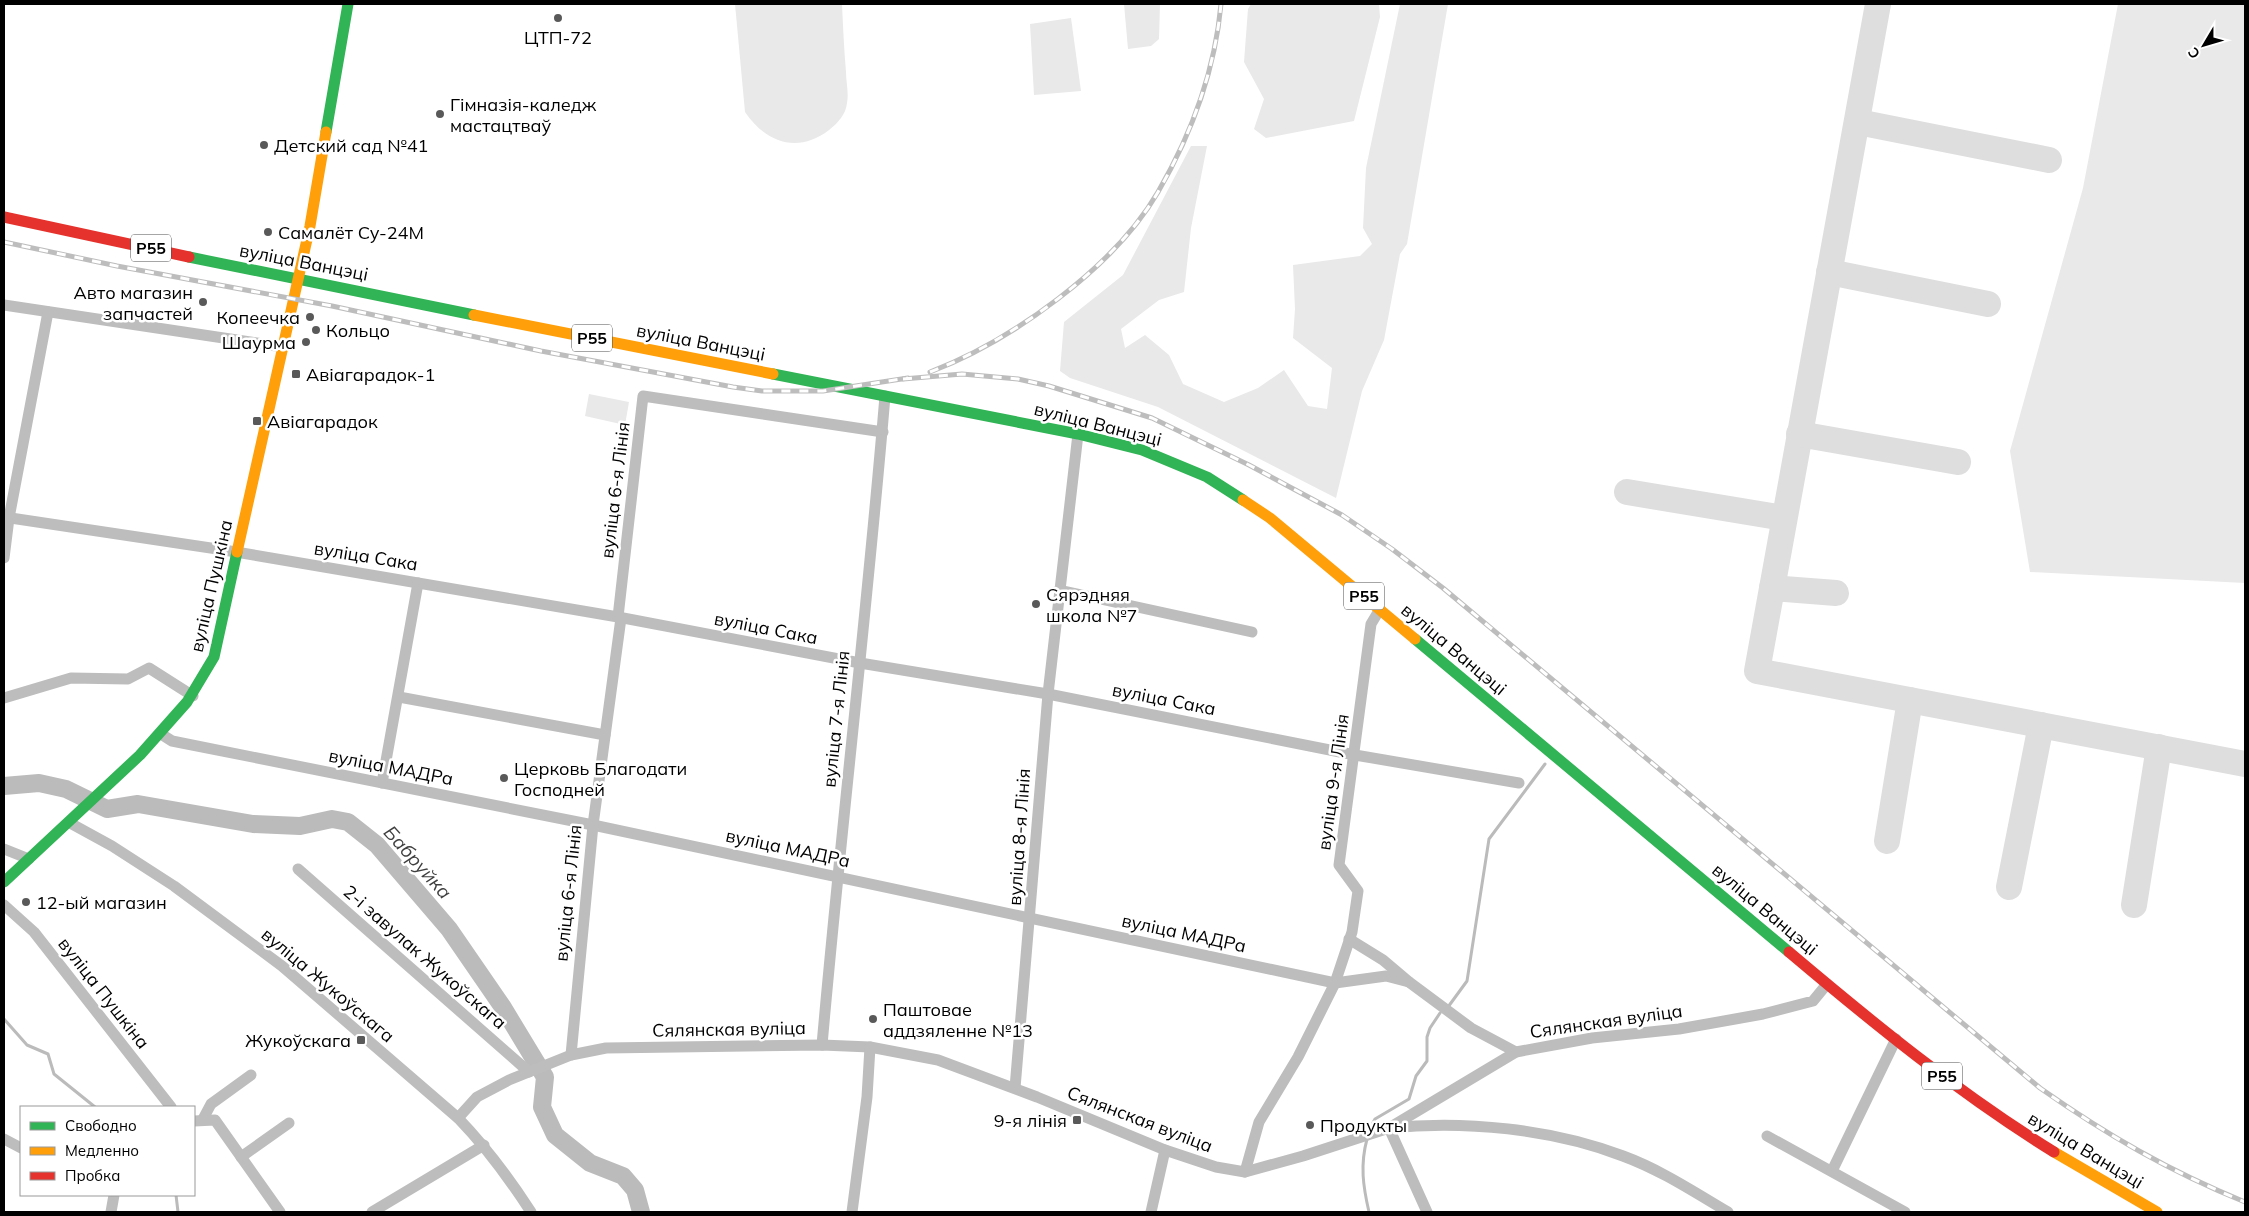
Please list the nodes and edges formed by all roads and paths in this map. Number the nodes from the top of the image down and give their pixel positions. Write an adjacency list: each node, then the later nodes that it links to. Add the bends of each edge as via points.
1 (347, 5): 3 (main road, вуліца Пушкіна)
2 (4, 217): 3 (main road, вуліца Ванцэці / Р55)
3 (298, 280): 6 (main road, вуліца Пушкіна); 7 (main road, вуліца Ванцэці / Р55)
4 (4, 305): 5 (street)
5 (48, 312): 6 (street); 10 (street)
6 (284, 346): 11 (main road, вуліца Пушкіна)
7 (885, 396): 8 (street, вуліца 7-я Лінія); 9 (main road, вуліца Ванцэці / Р55)
8 (883, 432): 16 (street, вуліца 6-я Лінія, via 643,396); 18 (street, вуліца 7-я Лінія)
9 (1078, 434): 14 (street, вуліца 8-я Лінія); 15 (main road, вуліца Ванцэці / Р55, via 1142,450 1208,477 1270,518)
10 (6, 518): 11 (street, вуліца Сака); 12 (street)
11 (237, 553): 13 (street, вуліца Сака); 20 (main road, вуліца Пушкіна, via 214,657)
12 (4, 558)
13 (418, 583): 16 (street, вуліца Сака); 21 (street)
14 (1059, 590): 17 (street); 19 (street, вуліца 8-я Лінія)
15 (1380, 609): 25 (street, вуліца 9-я Лінія, via 1371,624); 40 (main road, вуліца Ванцэці / Р55)
16 (620, 618): 18 (street, вуліца Сака); 24 (street, вуліца 6-я Лінія)
17 (1252, 632)
18 (860, 663): 19 (street, вуліца Сака); 33 (street, вуліца 7-я Лінія)
19 (1048, 694): 25 (street, вуліца Сака); 36 (street, вуліца 8-я Лінія)
20 (193, 696): 22 (street, via 149,668 128,679 71,678); 23 (main road, вуліца Пушкіна)
21 (399, 697): 24 (street); 26 (street)
22 (4, 698)
23 (161, 734): 26 (street, вуліца МАДРа, via 172,741); 28 (main road, вуліца Пушкіна)
24 (605, 735): 29 (street, вуліца 6-я Лінія)
25 (1355, 755): 27 (street, вуліца Сака); 37 (street, вуліца 9-я Лінія, via 1339,864 1358,891)
26 (382, 783): 29 (street, вуліца МАДРа)
27 (1519, 783)
28 (70, 823): 31 (main road, вуліца Пушкіна); 50 (street, вуліца Жукоўскага, via 174,886 282,966)
29 (593, 825): 33 (street, вуліца МАДРа); 45 (street, вуліца 6-я Лінія)
30 (4, 849): 31 (street)
31 (29, 859): 34 (main road, вуліца Пушкіна)
32 (298, 868): 46 (street, 2-і завулак Жукоўскага)
33 (837, 877): 36 (street, вуліца МАДРа); 42 (street, вуліца 7-я Лінія)
34 (4, 882)
35 (4, 905): 49 (street, вуліца Пушкіна, via 34,932)
36 (1030, 919): 39 (street, вуліца МАДРа); 48 (street, вуліца 8-я Лінія)
37 (1349, 939): 38 (street, вуліца МАДРа, via 1383,960); 39 (street, вуліца 9-я Лінія)
38 (1409, 982): 39 (street, вуліца МАДРа, via 1386,976); 44 (street, вуліца МАДРа, via 1471,1028)
39 (1335, 983): 61 (street, вуліца 9-я Лінія, via 1298,1057 1259,1122)
40 (1827, 984): 41 (main road, вуліца Ванцэці / Р55); 44 (street, Сялянская вуліца, via 1813,1002 1763,1014 1679,1030 1592,1038)
41 (1896, 1040): 60 (street); 72 (main road, вуліца Ванцэці / Р55, via 1988,1110 2063,1160)
42 (822, 1045): 43 (street, Сялянская вуліца); 45 (street, Сялянская вуліца, via 606,1048)
43 (870, 1047): 48 (street, Сялянская вуліца, via 938,1060); 67 (street)
44 (1516, 1052): 53 (street, Сялянская вуліца)
45 (571, 1055): 46 (street, Сялянская вуліца)
46 (530, 1072): 50 (street, Сялянская вуліца, via 477,1098)
47 (251, 1075): 51 (street, via 211,1104)
48 (1015, 1088): 58 (street, Сялянская вуліца)
49 (170, 1106)
50 (458, 1118): 56 (street, вуліца Жукоўскага)
51 (198, 1120): 59 (street, via 215,1120)
52 (289, 1123): 59 (street)
53 (1390, 1128): 61 (street, Сялянская вуліца); 69 (street); 70 (street, via 1425,1124 1490,1128 1562,1138 1623,1156 1672,1178)
54 (1767, 1136): 60 (street)
55 (4, 1139): 57 (street)
56 (484, 1145): 65 (street); 66 (street, вуліца Жукоўскага)
57 (20, 1147)
58 (1165, 1150): 61 (street, Сялянская вуліца); 68 (street)
59 (241, 1157): 64 (street)
60 (1832, 1171): 71 (street)
61 (1245, 1172)
62 (114, 1196): 63 (street)
63 (111, 1212)
64 (280, 1212)
65 (372, 1212)
66 (531, 1212)
67 (852, 1212)
68 (1151, 1212)
69 (1427, 1212)
70 (1728, 1212)
71 (1905, 1212)
72 (2157, 1212)

